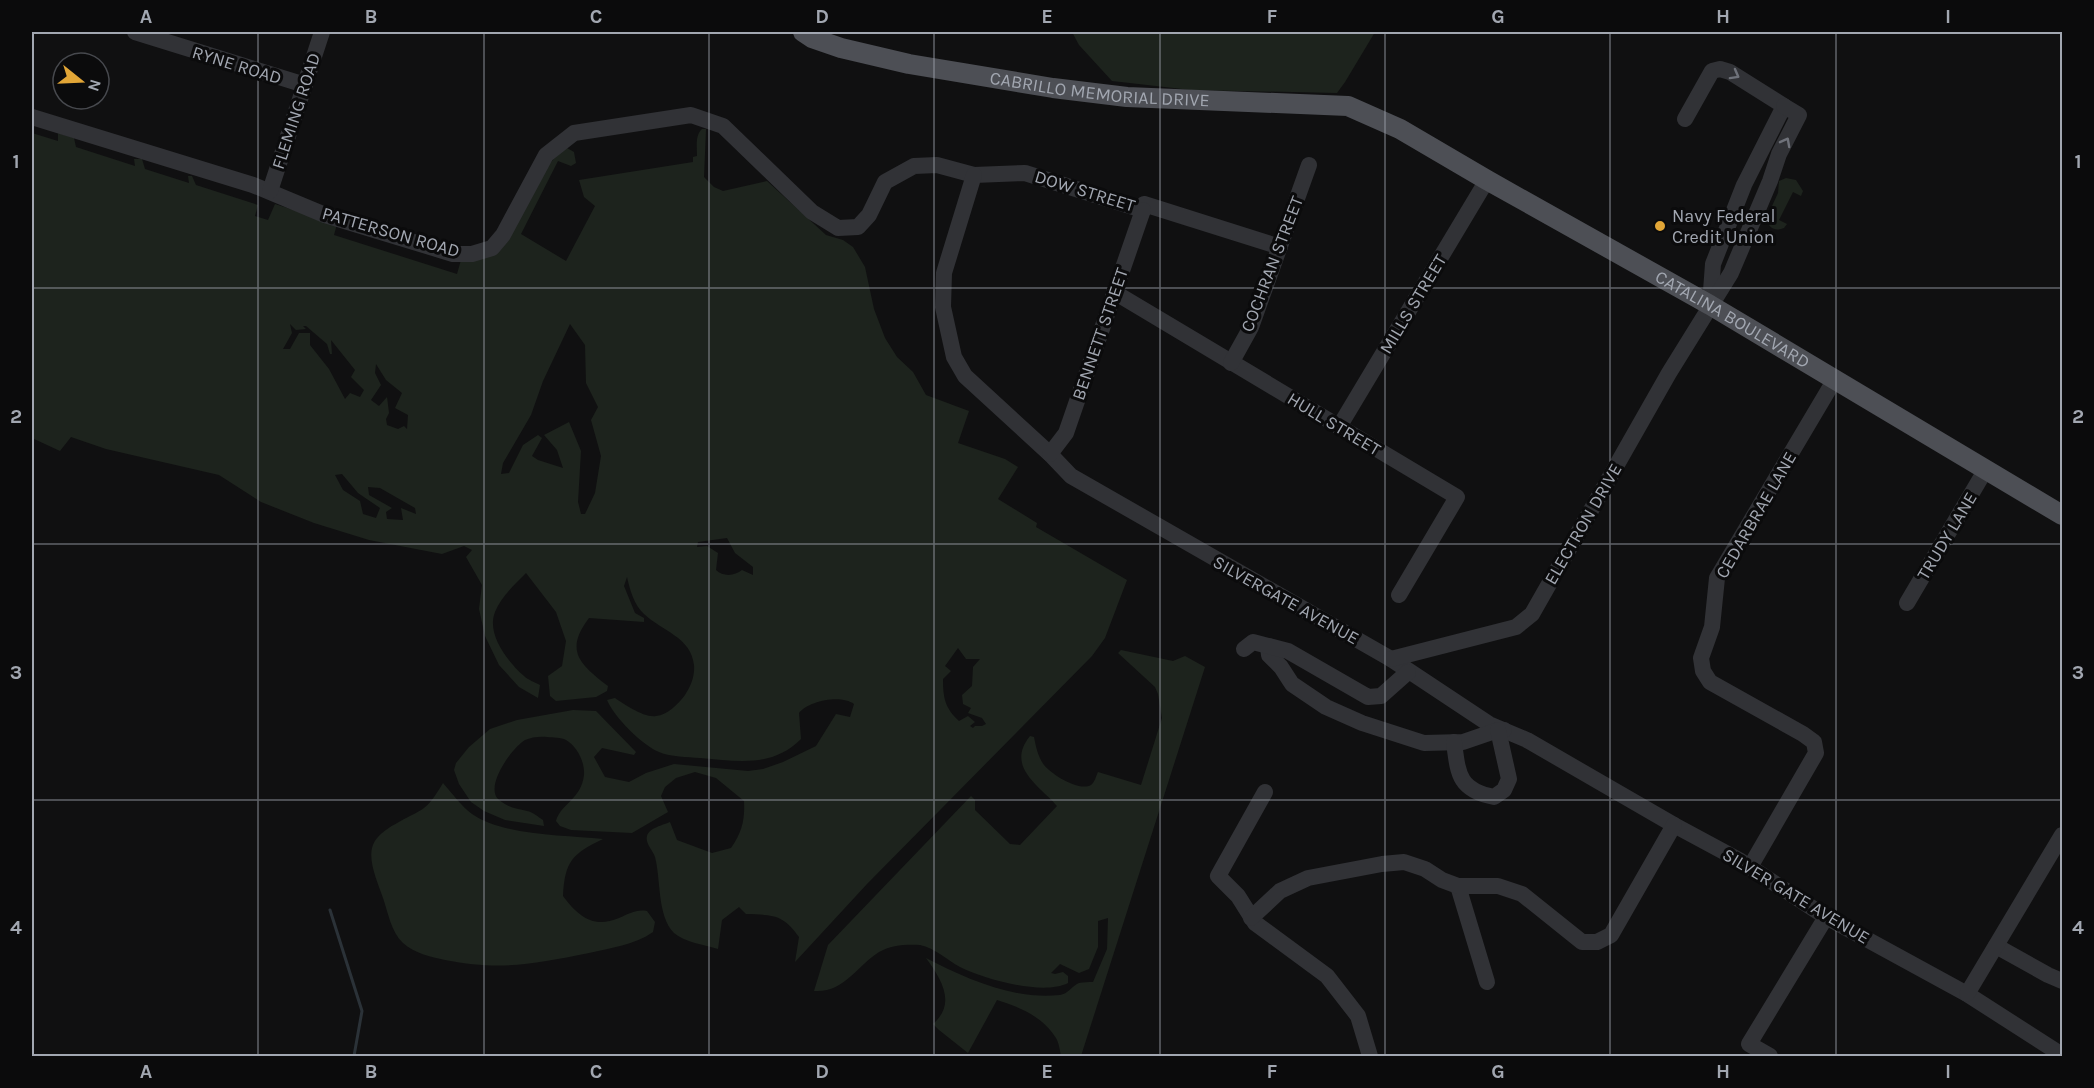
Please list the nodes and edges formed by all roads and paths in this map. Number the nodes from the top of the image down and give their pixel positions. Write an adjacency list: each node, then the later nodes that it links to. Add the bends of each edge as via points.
1 (135, 32): 4 (street, RYNE ROAD)
2 (322, 32): 4 (street, FLEMING ROAD)
3 (803, 32): 8 (main road, CABRILLO MEMORIAL DRIVE, via 841,48 1053,88 1127,97 1347,106)
4 (305, 86): 13 (street, FLEMING ROAD)
5 (1784, 106): 7 (street, one-way to 5, via 1712,71 1720,69); 17 (street, ELECTRON DRIVE, via 1744,185 1713,264); 17 (street, ELECTRON DRIVE, one-way to 5, via 1731,273 1799,115)
6 (32, 117): 13 (street, PATTERSON ROAD)
7 (1685, 119)
8 (1400, 129): 11 (main road, CATALINA BOULEVARD)
9 (1309, 165): 15 (street, COCHRAN STREET)
10 (974, 175): 12 (street, DOW STREET, via 937,165 914,166); 14 (street, DOW STREET, via 1025,173); 21 (street, via 944,273 943,307 954,357 965,376)
11 (1487, 180): 17 (main road, CATALINA BOULEVARD); 20 (street, MILLS STREET)
12 (885, 182): 13 (street, PATTERSON ROAD, via 869,215 858,227 838,228 812,212 723,126 691,115 574,133 546,155 498,242 472,254 453,254 326,215)
13 (270, 191)
14 (1143, 210): 15 (street, DOW STREET, via 1144,204); 16 (street, BENNETT STREET)
15 (1280, 246): 18 (street, COCHRAN STREET, via 1251,327)
16 (1114, 292): 18 (street, HULL STREET); 21 (street, BENNETT STREET, via 1066,433)
17 (1710, 305): 19 (main road, CATALINA BOULEVARD); 28 (street, ELECTRON DRIVE, via 1532,614 1516,627)
18 (1231, 363): 20 (street, HULL STREET)
19 (1834, 379): 22 (main road, CATALINA BOULEVARD); 36 (street, CEDARBRAE LANE, via 1717,578 1712,627 1701,658 1710,682 1814,742 1816,753)
20 (1339, 427): 24 (street, HULL STREET, via 1457,497)
21 (1050, 454): 28 (street, SILVERGATE AVENUE, via 1071,476)
22 (1986, 469): 23 (main road, CATALINA BOULEVARD); 25 (street, TRUDY LANE)
23 (2062, 515)
24 (1399, 595)
25 (1907, 603)
26 (1268, 646): 27 (street, via 1253,642); 29 (street, via 1288,651 1368,697 1381,696); 32 (street, via 1269,655 1292,684 1326,708 1424,743)
27 (1244, 649)
28 (1390, 659): 29 (street, SILVERGATE AVENUE)
29 (1408, 672): 30 (street, SILVERGATE AVENUE)
30 (1501, 730): 31 (street, SILVERGATE AVENUE); 32 (street); 32 (street, via 1509,779 1504,790 1494,797 1469,787 1458,773)
31 (1527, 740): 34 (street, SILVER GATE AVENUE)
32 (1454, 742)
33 (1265, 792): 39 (street, via 1218,876 1238,896)
34 (1674, 825): 36 (street, SILVER GATE AVENUE); 37 (street, via 1611,935 1597,942 1582,942 1522,894 1498,886)
35 (2062, 835): 40 (street)
36 (1750, 867): 38 (street, SILVER GATE AVENUE)
37 (1458, 886): 39 (street, via 1404,862 1382,864 1308,878 1280,891); 42 (street)
38 (1826, 917): 43 (street, SILVER GATE AVENUE); 46 (street, via 1749,1044)
39 (1251, 918): 45 (street, via 1327,976 1358,1016)
40 (1996, 946): 41 (street); 43 (street)
41 (2062, 981)
42 (1487, 982)
43 (1967, 994): 44 (street, SILVER GATE AVENUE)
44 (2055, 1054)
45 (1370, 1056)
46 (1770, 1056)

